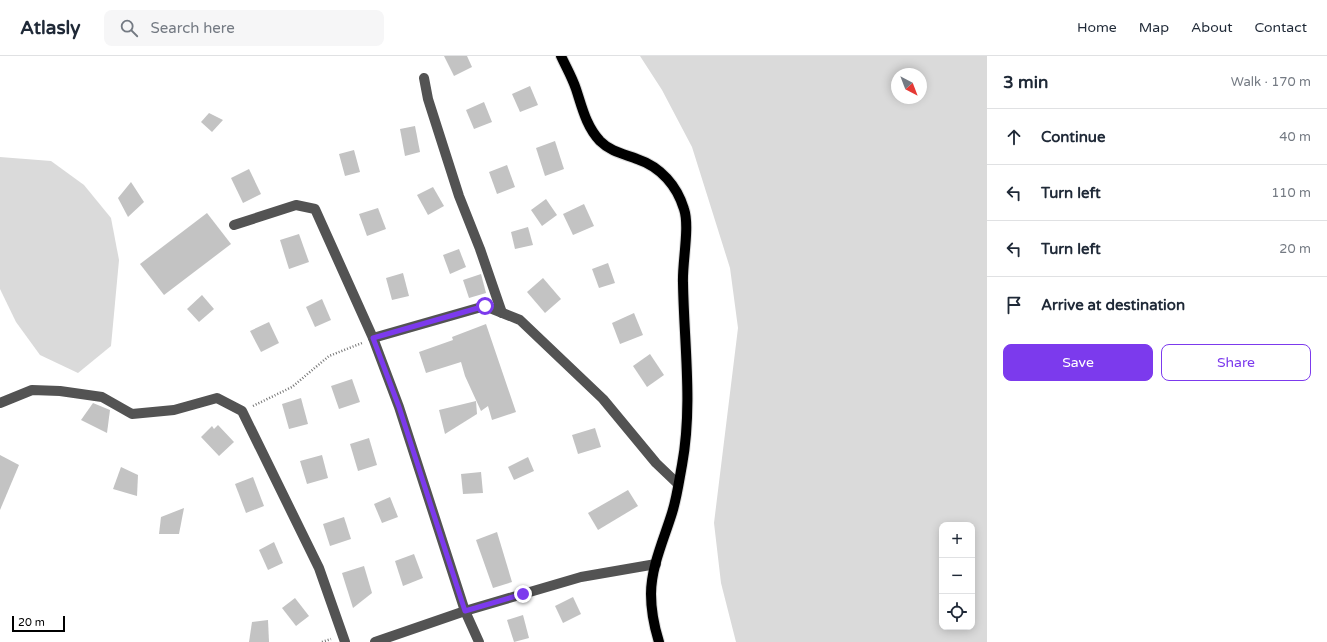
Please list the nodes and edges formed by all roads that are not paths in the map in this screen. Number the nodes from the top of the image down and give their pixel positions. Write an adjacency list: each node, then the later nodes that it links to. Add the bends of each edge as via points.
1 (561, 56): 7 (main road, via 575,87 584,118 600,141 615,153 639,160 662,173 677,189 685,211 683,282 688,366 684,449)
2 (424, 78): 4 (street, via 428,100 459,196)
3 (234, 225): 5 (street, via 296,205 315,209)
4 (502, 313): 5 (street, via 485,306); 7 (street, via 520,320 602,399 656,463)
5 (373, 338): 9 (street, via 399,407)
6 (0, 403): 10 (street, via 32,390 60,390 102,397 132,414 174,410 217,398 242,412 319,568)
7 (678, 484): 8 (main road, via 673,511)
8 (656, 564): 9 (street, via 581,577); 13 (main road, via 651,592 652,617)
9 (465, 611): 11 (street); 12 (street)
10 (345, 642)
11 (376, 642)
12 (479, 642)
13 (659, 642)

